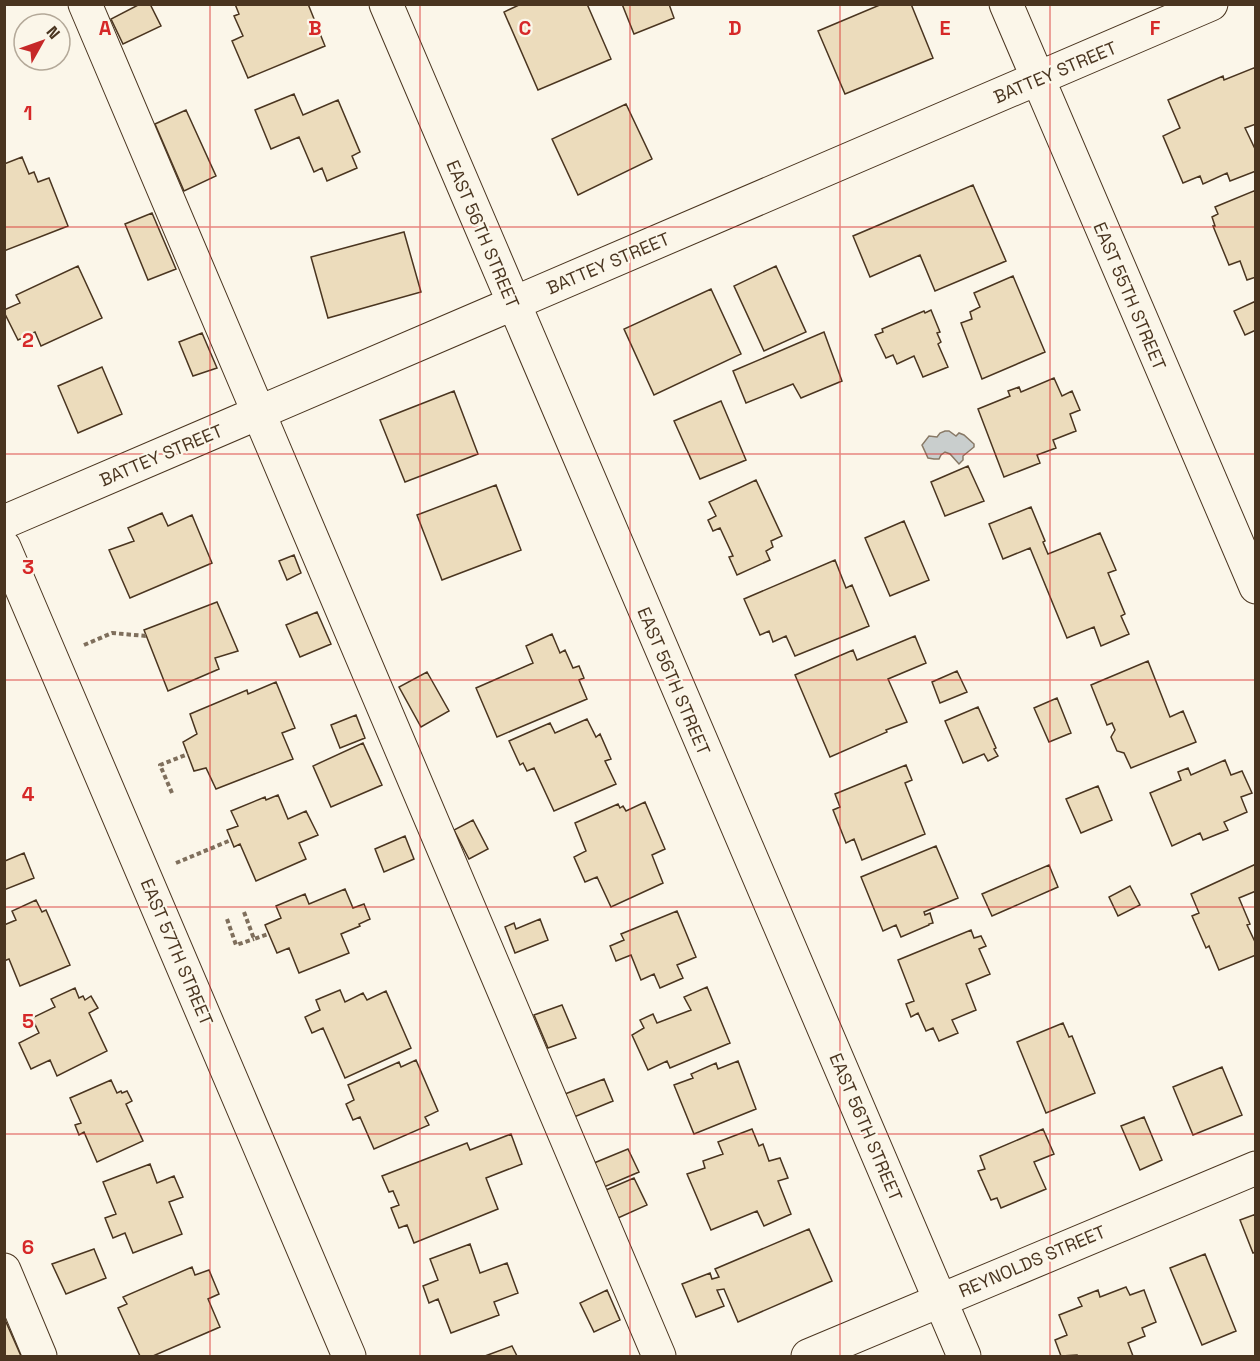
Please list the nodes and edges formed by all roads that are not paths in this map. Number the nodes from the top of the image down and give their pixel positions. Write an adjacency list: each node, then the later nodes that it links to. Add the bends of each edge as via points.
1 (85, 4): 7 (street)
2 (386, 4): 6 (street, EAST 56TH STREET)
3 (1006, 4): 5 (street, EAST 55TH STREET)
4 (1211, 4): 5 (street, BATTEY STREET)
5 (1037, 79): 6 (street, BATTEY STREET); 10 (street, EAST 55TH STREET)
6 (513, 304): 7 (street, BATTEY STREET); 13 (street, EAST 56TH STREET)
7 (259, 413): 8 (street, BATTEY STREET); 16 (street)
8 (4, 522)
9 (4, 547): 15 (street, EAST 57TH STREET)
10 (1256, 587)
11 (1256, 1168): 13 (street, REYNOLDS STREET)
12 (4, 1270): 14 (street)
13 (940, 1300): 17 (street, REYNOLDS STREET); 18 (street, EAST 56TH STREET)
14 (40, 1356)
15 (349, 1356)
16 (659, 1356)
17 (808, 1356)
18 (964, 1356)

